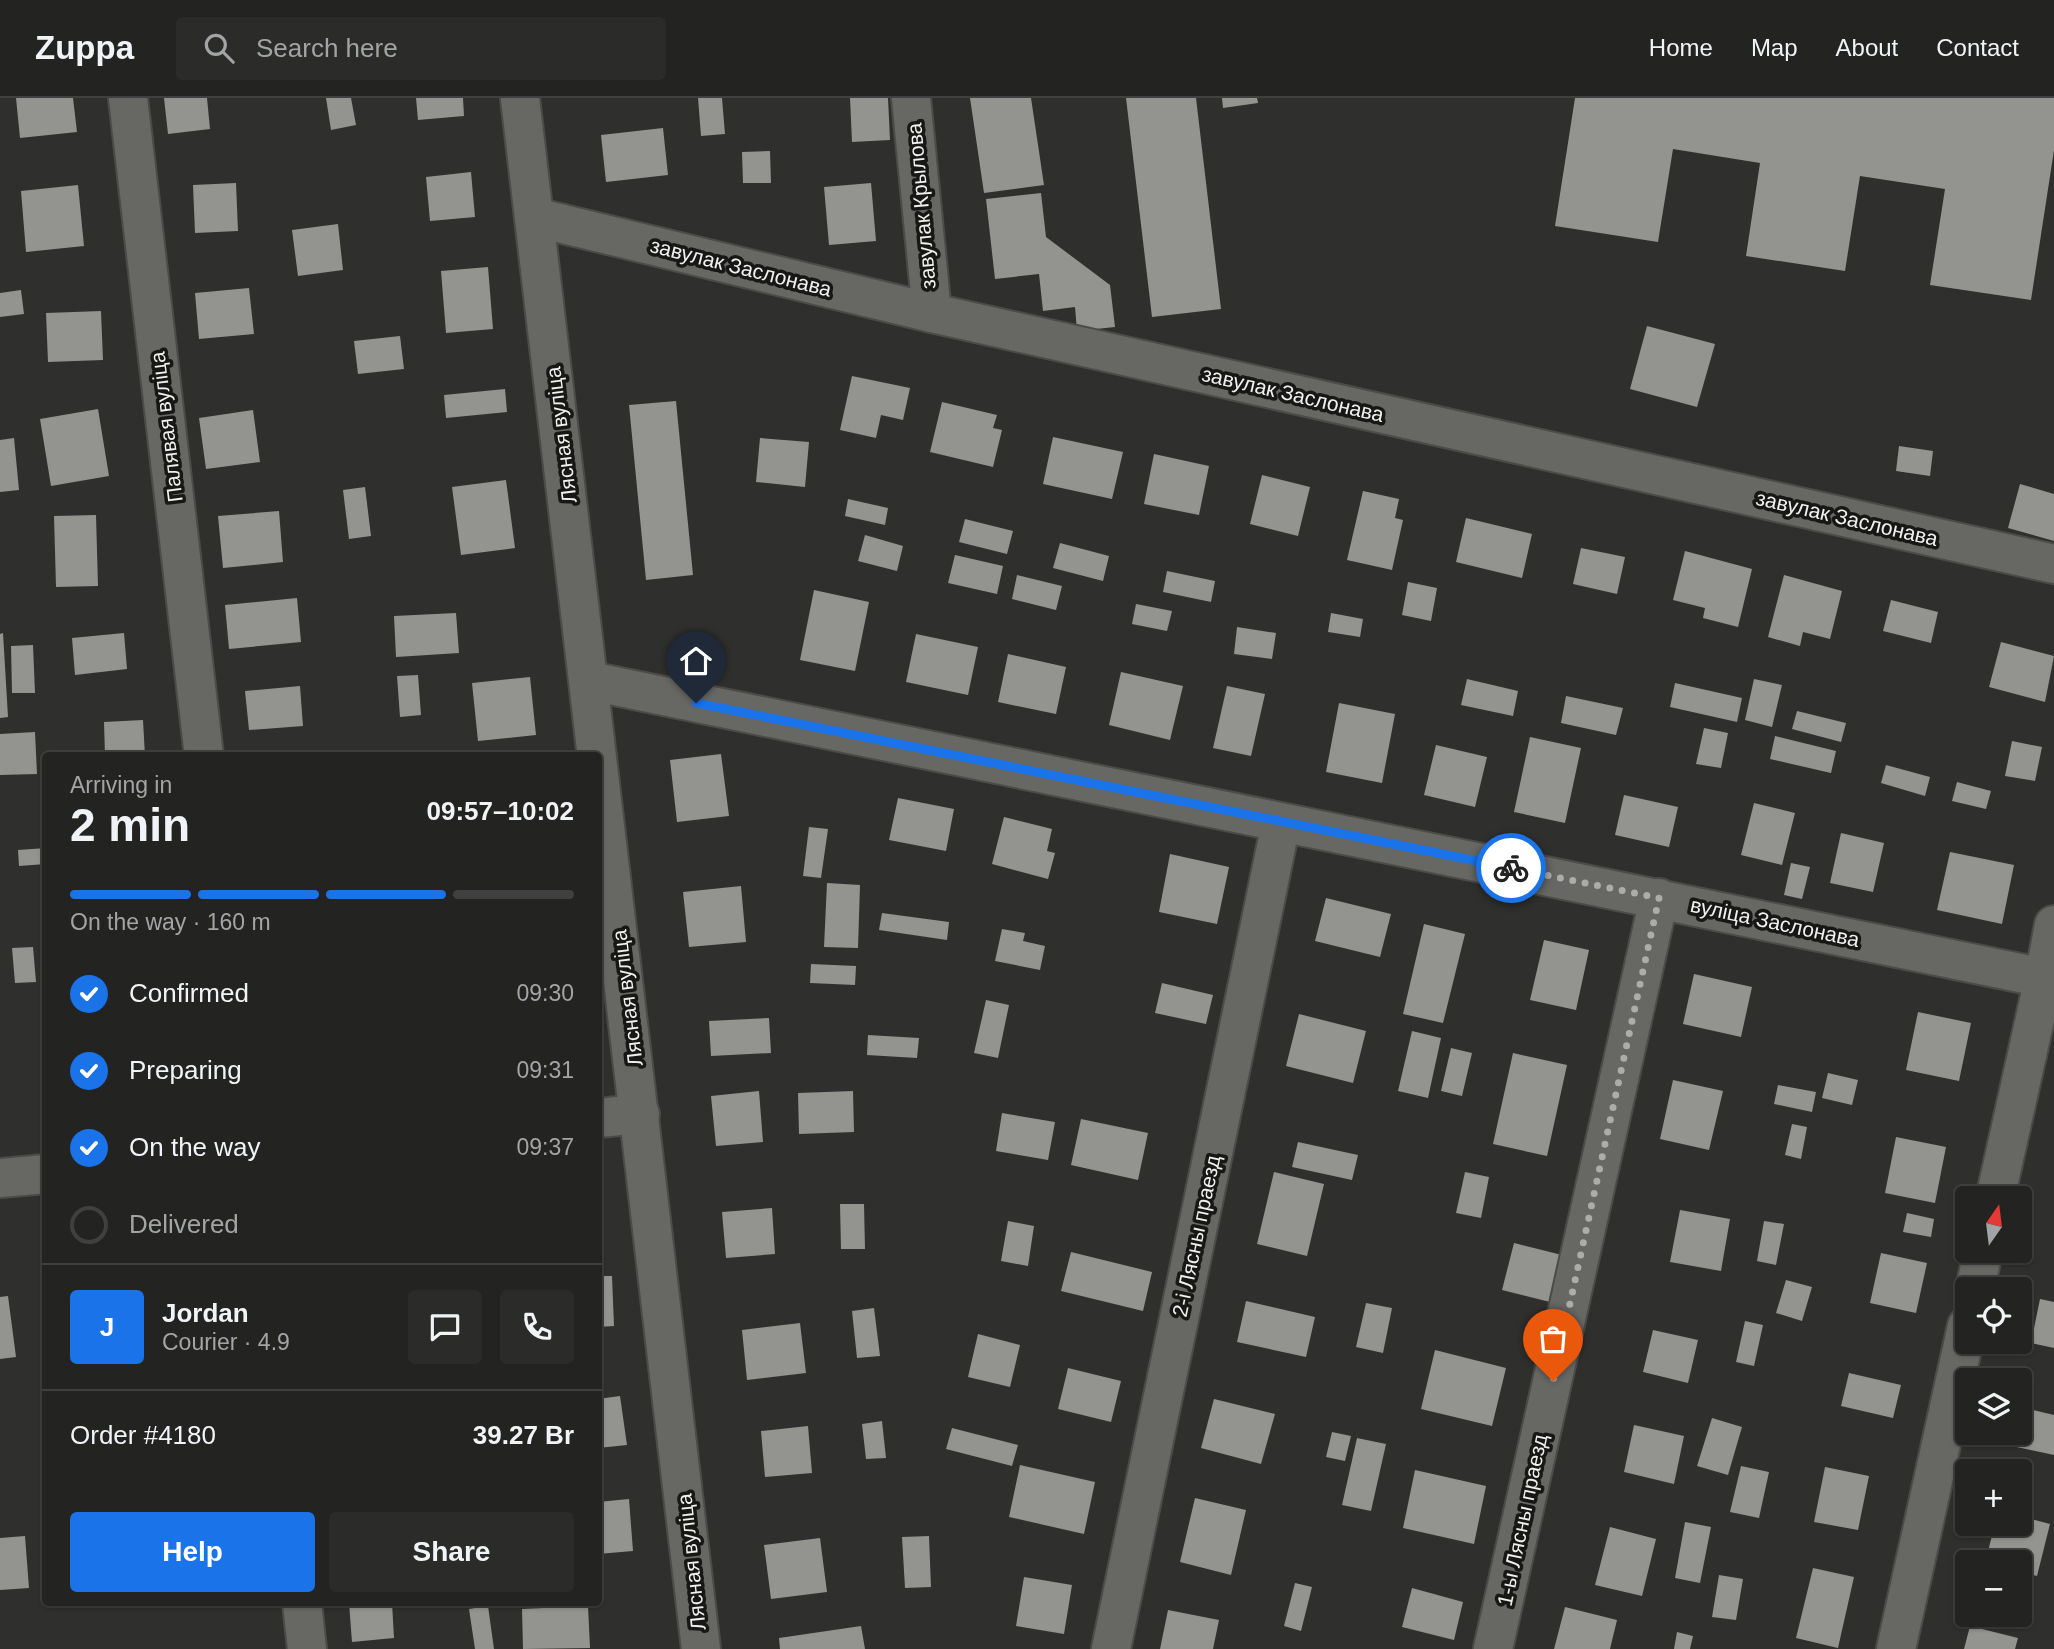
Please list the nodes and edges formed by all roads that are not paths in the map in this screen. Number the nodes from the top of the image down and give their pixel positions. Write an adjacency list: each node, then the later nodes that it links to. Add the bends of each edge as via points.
1 (128, 98): 8 (street, Палявая вуліца)
2 (520, 98): 4 (street, Лясная вуліца)
3 (911, 98): 5 (street, завулак Крылова)
4 (534, 218): 5 (street, завулак Заслонава); 7 (street, Лясная вуліца)
5 (932, 313): 6 (street, завулак Заслонава)
6 (2054, 564)
7 (590, 681): 9 (street, Лясная вуліца); 11 (street, вуліца Заслонава)
8 (204, 752)
9 (598, 752)
10 (602, 785): 15 (street, Лясная вуліца)
11 (1282, 823): 12 (street, вуліца Заслонава); 24 (street, 2-і Лясны праезд)
12 (1659, 898): 14 (street, вуліца Заслонава); 25 (street, 1-ы Лясны праезд)
13 (2054, 925): 14 (street)
14 (2049, 979): 19 (street)
15 (640, 1114): 16 (street); 23 (street, Лясная вуліца)
16 (602, 1118)
17 (42, 1174): 18 (street)
18 (0, 1178)
19 (1998, 1186)
20 (1961, 1354): 26 (street)
21 (302, 1606): 22 (street)
22 (307, 1649)
23 (701, 1649)
24 (1111, 1649)
25 (1493, 1649)
26 (1896, 1649)

